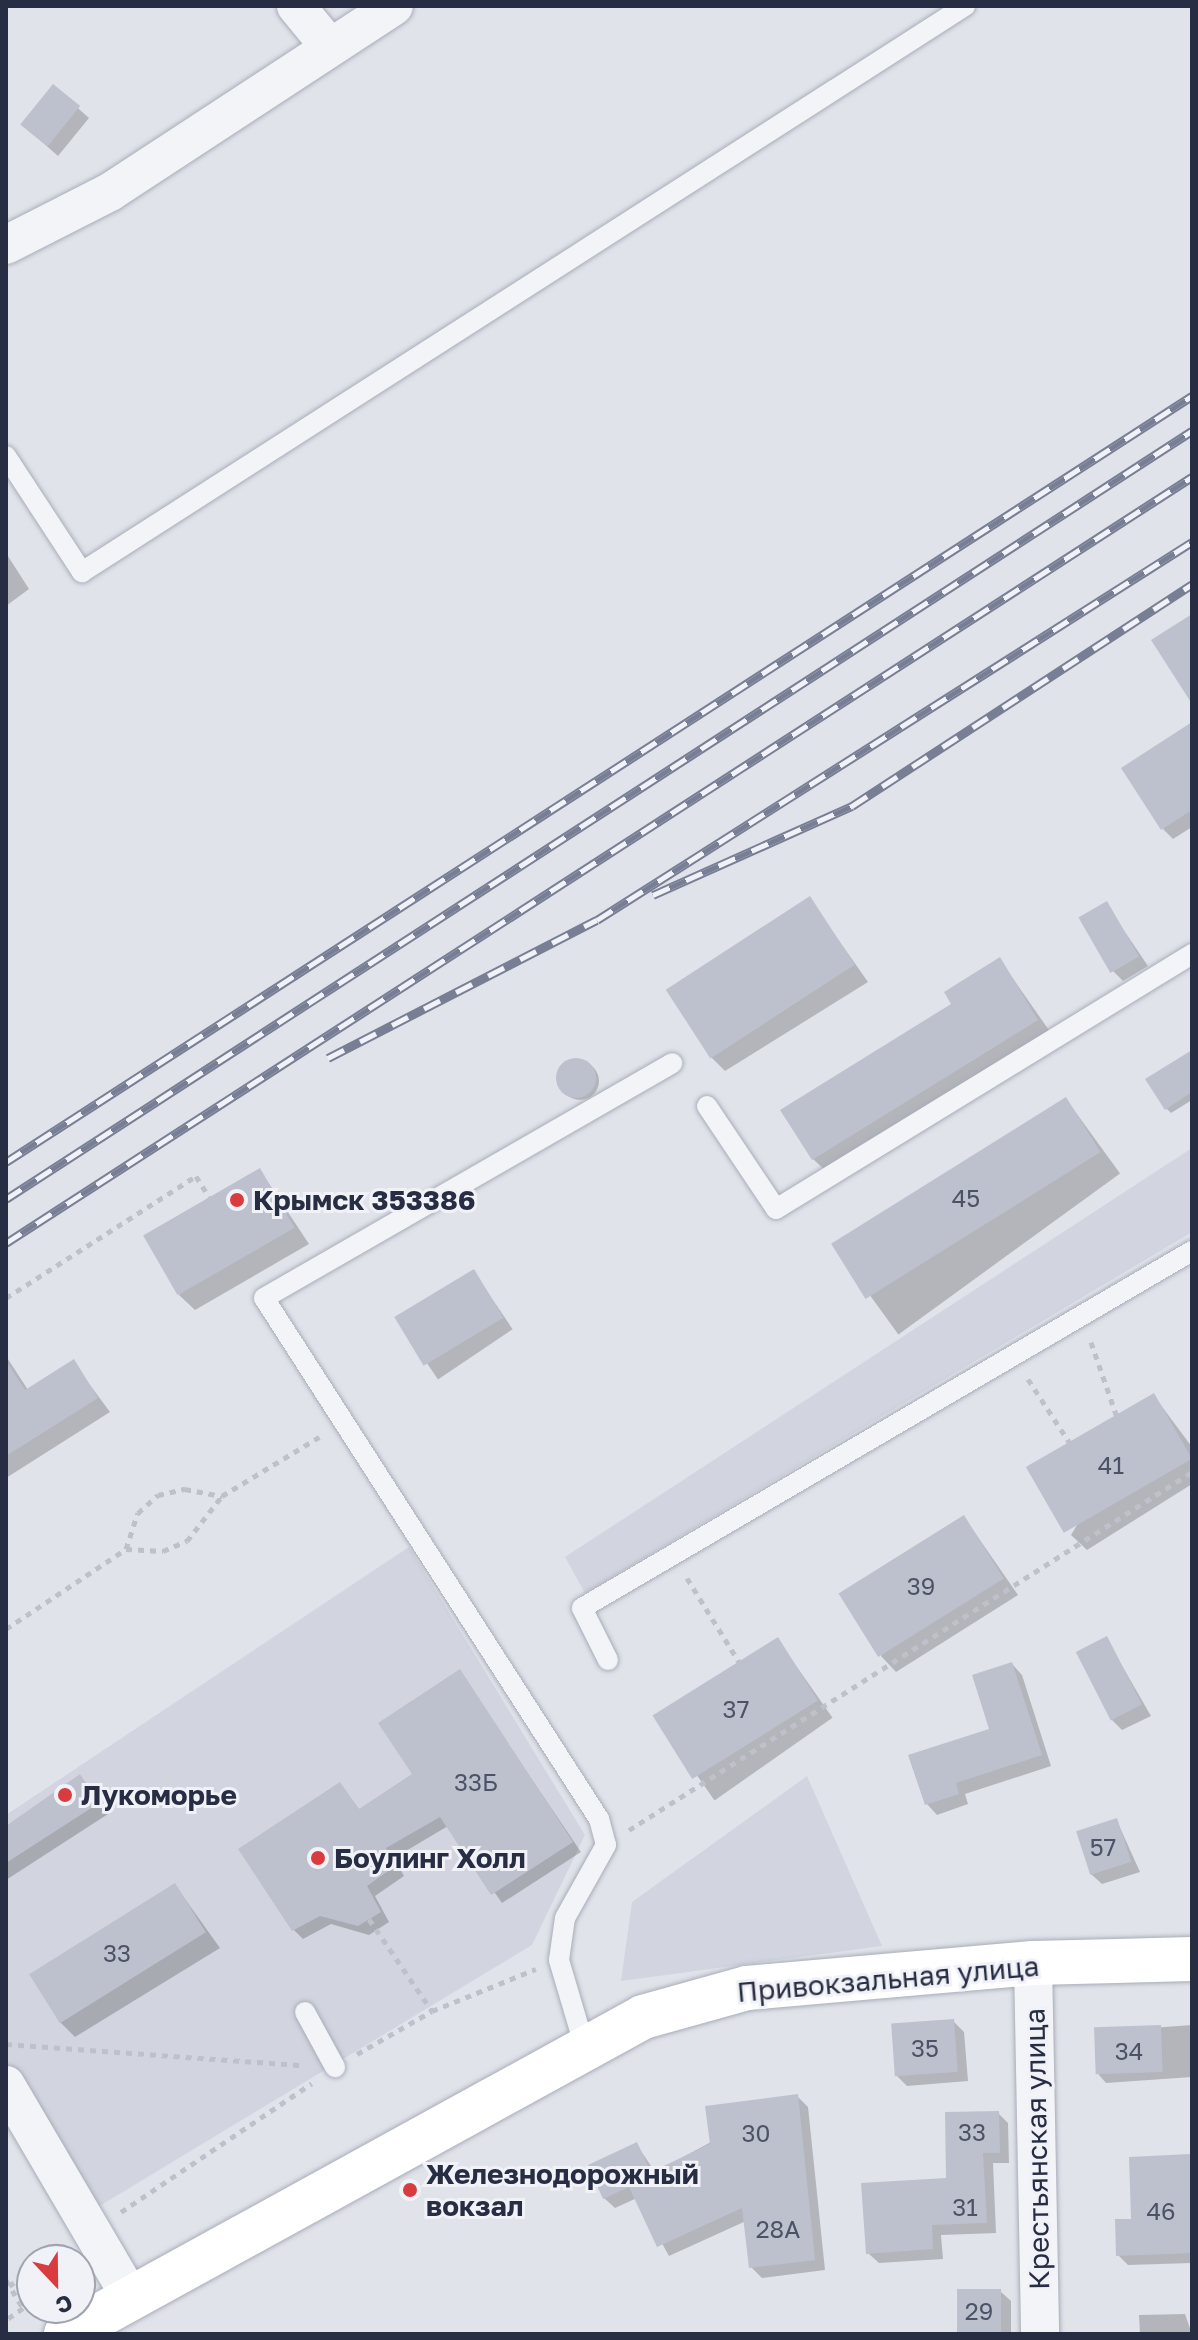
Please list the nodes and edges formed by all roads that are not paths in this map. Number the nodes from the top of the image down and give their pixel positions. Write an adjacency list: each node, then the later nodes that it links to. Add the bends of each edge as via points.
1 (296, 6): 4 (street)
2 (394, 6): 4 (street)
3 (965, 6): 6 (lane, via 82,572)
4 (329, 46): 5 (street, via 110,192)
5 (6, 245)
6 (6, 456)
7 (1192, 954): 9 (lane, via 776,1209)
8 (672, 1063): 15 (lane, via 264,1298 599,1819 606,1845 565,1918 559,1960)
9 (707, 1106)
10 (1192, 1251): 11 (lane, via 1080,1311 675,1558 582,1608)
11 (608, 1660)
12 (1192, 1959): 13 (main road, Привокзальная улица)
13 (1033, 1963): 15 (main road, Привокзальная улица, via 747,1988 643,2017); 20 (street, Крестьянская улица)
14 (305, 2012): 16 (lane)
15 (585, 2048): 18 (main road, Привокзальная улица)
16 (335, 2067)
17 (6, 2085): 18 (street)
18 (139, 2317): 19 (main road, Привокзальная улица)
19 (66, 2334)
20 (1040, 2334)

